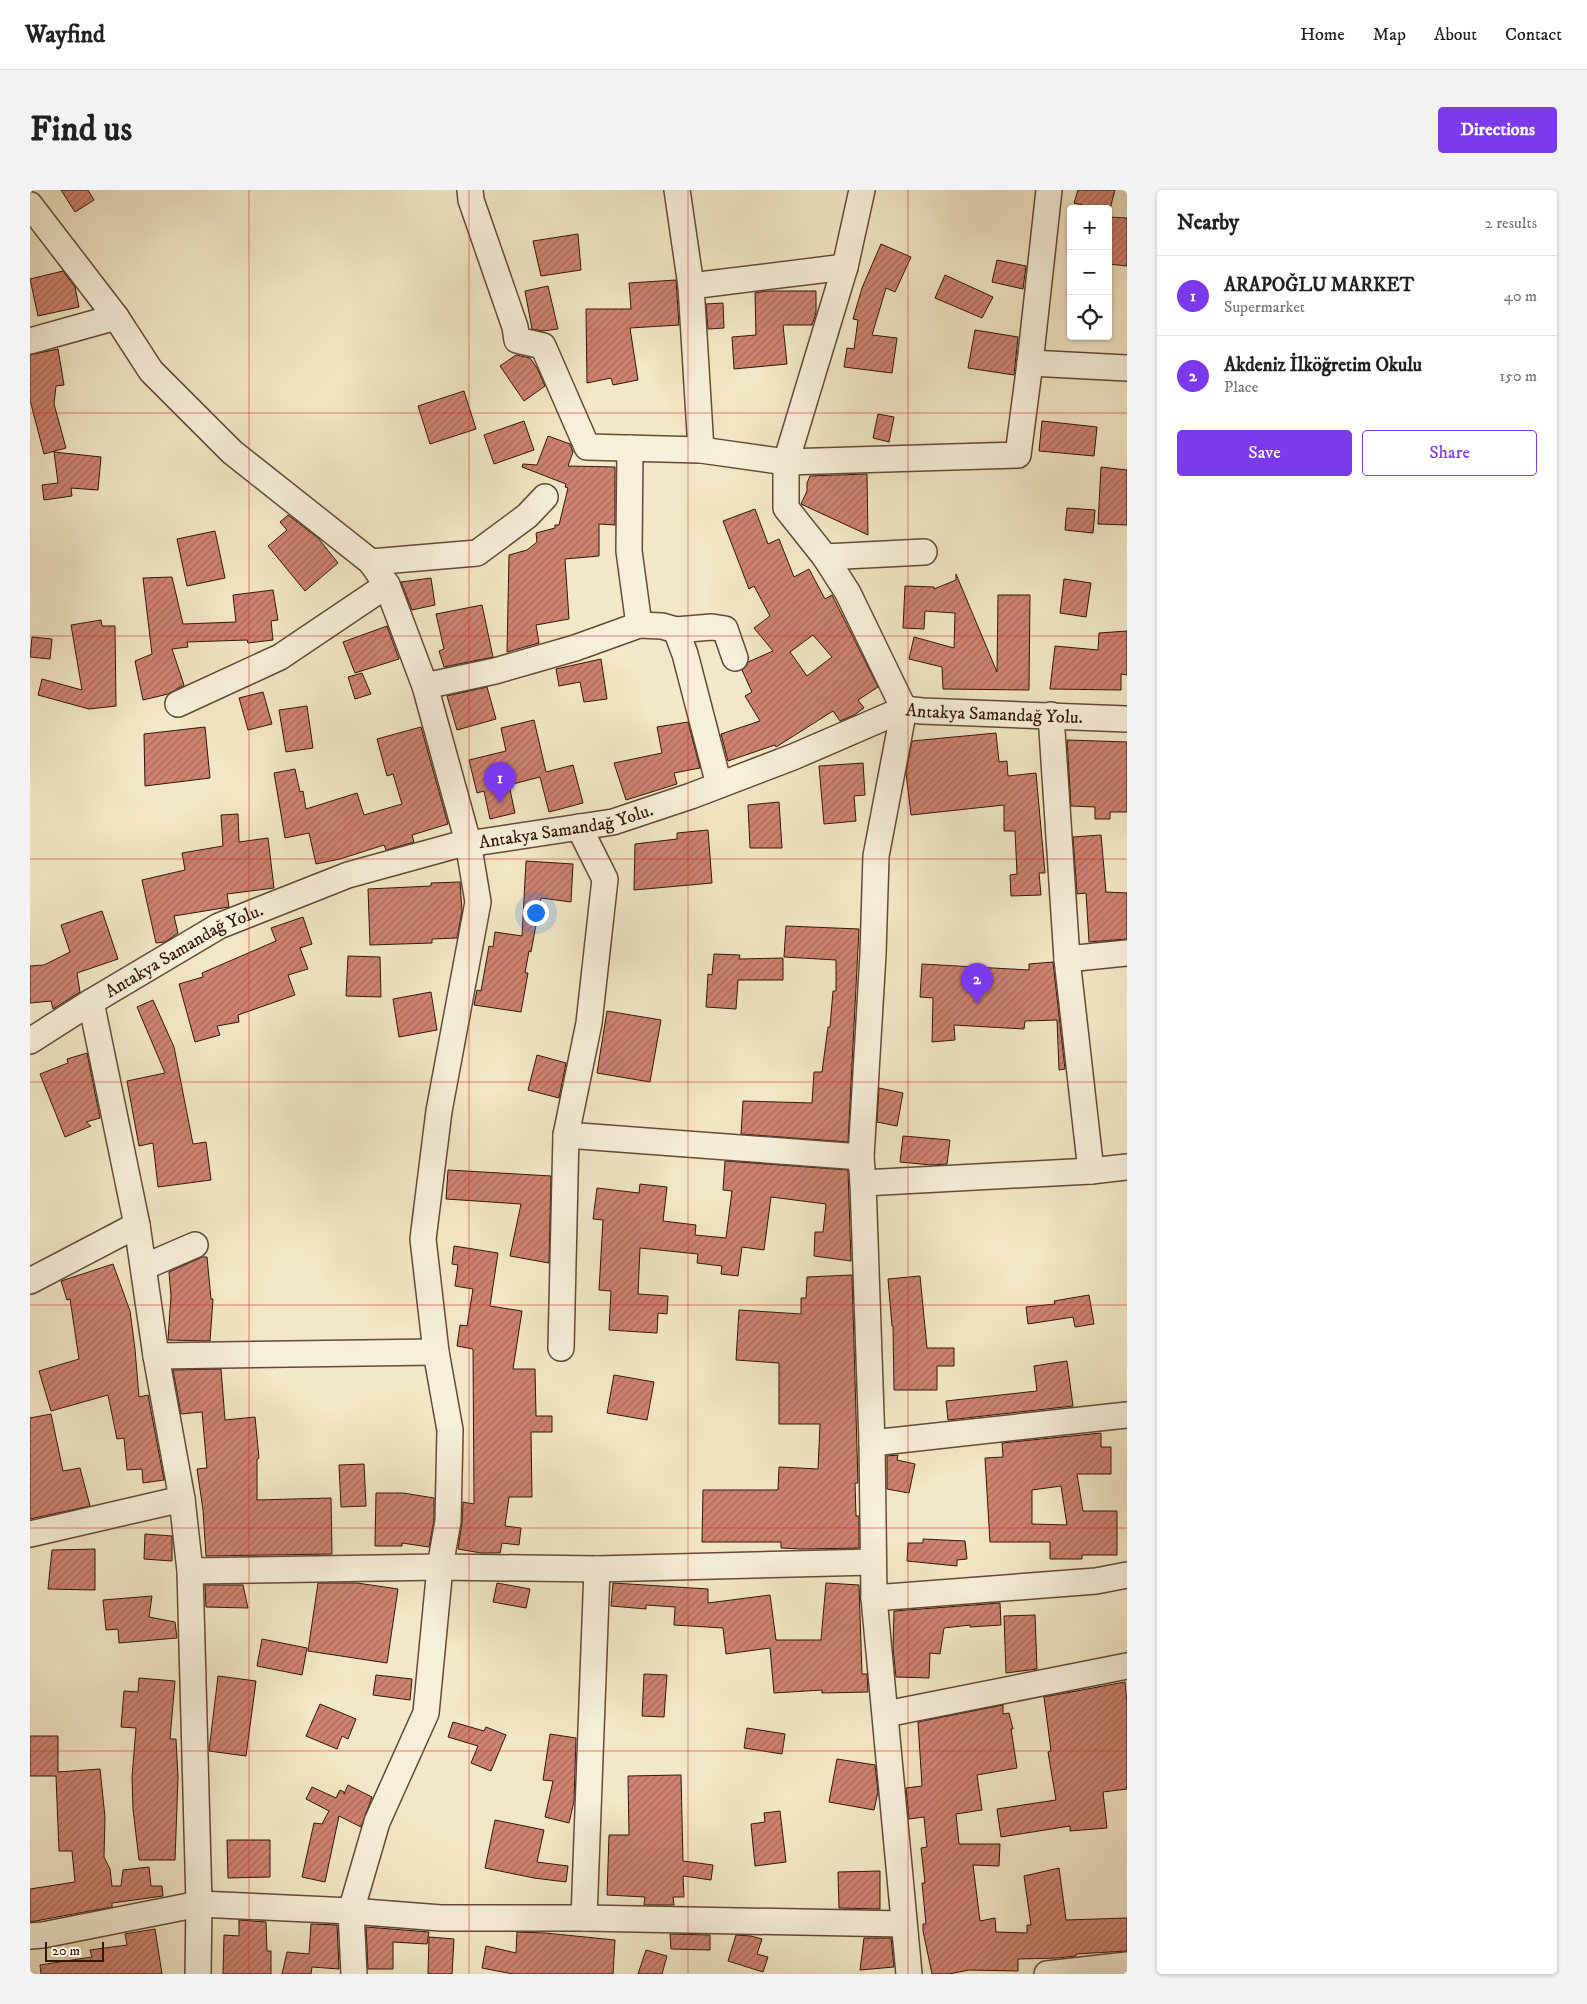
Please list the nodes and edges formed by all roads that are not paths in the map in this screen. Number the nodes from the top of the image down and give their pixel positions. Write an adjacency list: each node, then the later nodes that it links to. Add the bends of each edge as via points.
1 (470, 190): 12 (street, via 517,340 543,346 586,447)
2 (677, 190): 7 (street)
3 (862, 190): 6 (street)
4 (1049, 190): 10 (street)
5 (30, 205): 8 (street)
6 (845, 268): 7 (street); 14 (street)
7 (691, 286): 13 (street)
8 (116, 317): 9 (street); 18 (street, via 151,371 232,452)
9 (30, 341)
10 (1030, 363): 11 (street); 14 (street, via 1018,455)
11 (1127, 368)
12 (630, 448): 13 (street); 20 (street, via 629,551)
13 (701, 450): 14 (street)
14 (786, 462): 17 (street, via 786,508)
15 (545, 497): 18 (street, via 527,516 477,553)
16 (924, 552): 17 (street)
17 (825, 557): 25 (street, via 848,593)
18 (371, 562): 19 (street)
19 (386, 585): 23 (street); 24 (street, via 280,657)
20 (639, 625): 21 (street); 23 (street, via 575,648)
21 (676, 630): 22 (street, via 726,629); 28 (street)
22 (735, 658)
23 (425, 686): 30 (street)
24 (178, 704)
25 (904, 709): 26 (street, Antakya Samandağ Yolu.); 28 (street, Antakya Samandağ Yolu., via 793,758); 36 (street, via 876,856)
26 (1051, 715): 27 (street, Antakya Samandağ Yolu.); 32 (street)
27 (1127, 719)
28 (718, 785): 29 (street, Antakya Samandağ Yolu., via 613,822)
29 (579, 827): 30 (street, Antakya Samandağ Yolu.); 35 (street, via 605,879 589,1023)
30 (468, 842): 33 (street, Antakya Samandağ Yolu., via 348,875 219,926); 45 (street, via 478,902 439,1111 423,1239)
31 (1127, 953): 32 (street)
32 (1067, 959): 38 (street)
33 (91, 1002): 34 (street, Antakya Samandağ Yolu.); 40 (street)
34 (30, 1041)
35 (566, 1135): 36 (street); 44 (street)
36 (860, 1157): 39 (street)
37 (1127, 1167): 38 (street)
38 (1091, 1171): 39 (street)
39 (863, 1183): 48 (street)
40 (137, 1225): 42 (street); 43 (street)
41 (195, 1244): 42 (street)
42 (144, 1266): 46 (street)
43 (30, 1282)
44 (561, 1348)
45 (436, 1352): 46 (street); 52 (street, via 450,1430 448,1521)
46 (156, 1356): 49 (street)
47 (1127, 1415): 48 (street)
48 (872, 1443): 51 (street)
49 (182, 1499): 50 (street); 54 (street)
50 (30, 1534)
51 (873, 1562): 53 (street); 56 (street)
52 (440, 1567): 53 (street); 54 (street); 60 (street, via 426,1713 377,1822)
53 (597, 1569): 61 (street)
54 (190, 1571): 59 (street)
55 (1127, 1575): 56 (street, via 1096,1581)
56 (874, 1598): 58 (street)
57 (1127, 1666): 58 (street)
58 (886, 1714): 62 (street)
59 (199, 1904): 60 (street); 63 (street); 65 (street)
60 (351, 1912): 61 (street, via 441,1918); 66 (street)
61 (584, 1918): 62 (street)
62 (903, 1924): 67 (street)
63 (30, 1936)
64 (1127, 1965): 68 (street)
65 (198, 1974)
66 (354, 1974)
67 (909, 1974)
68 (1047, 1974)

